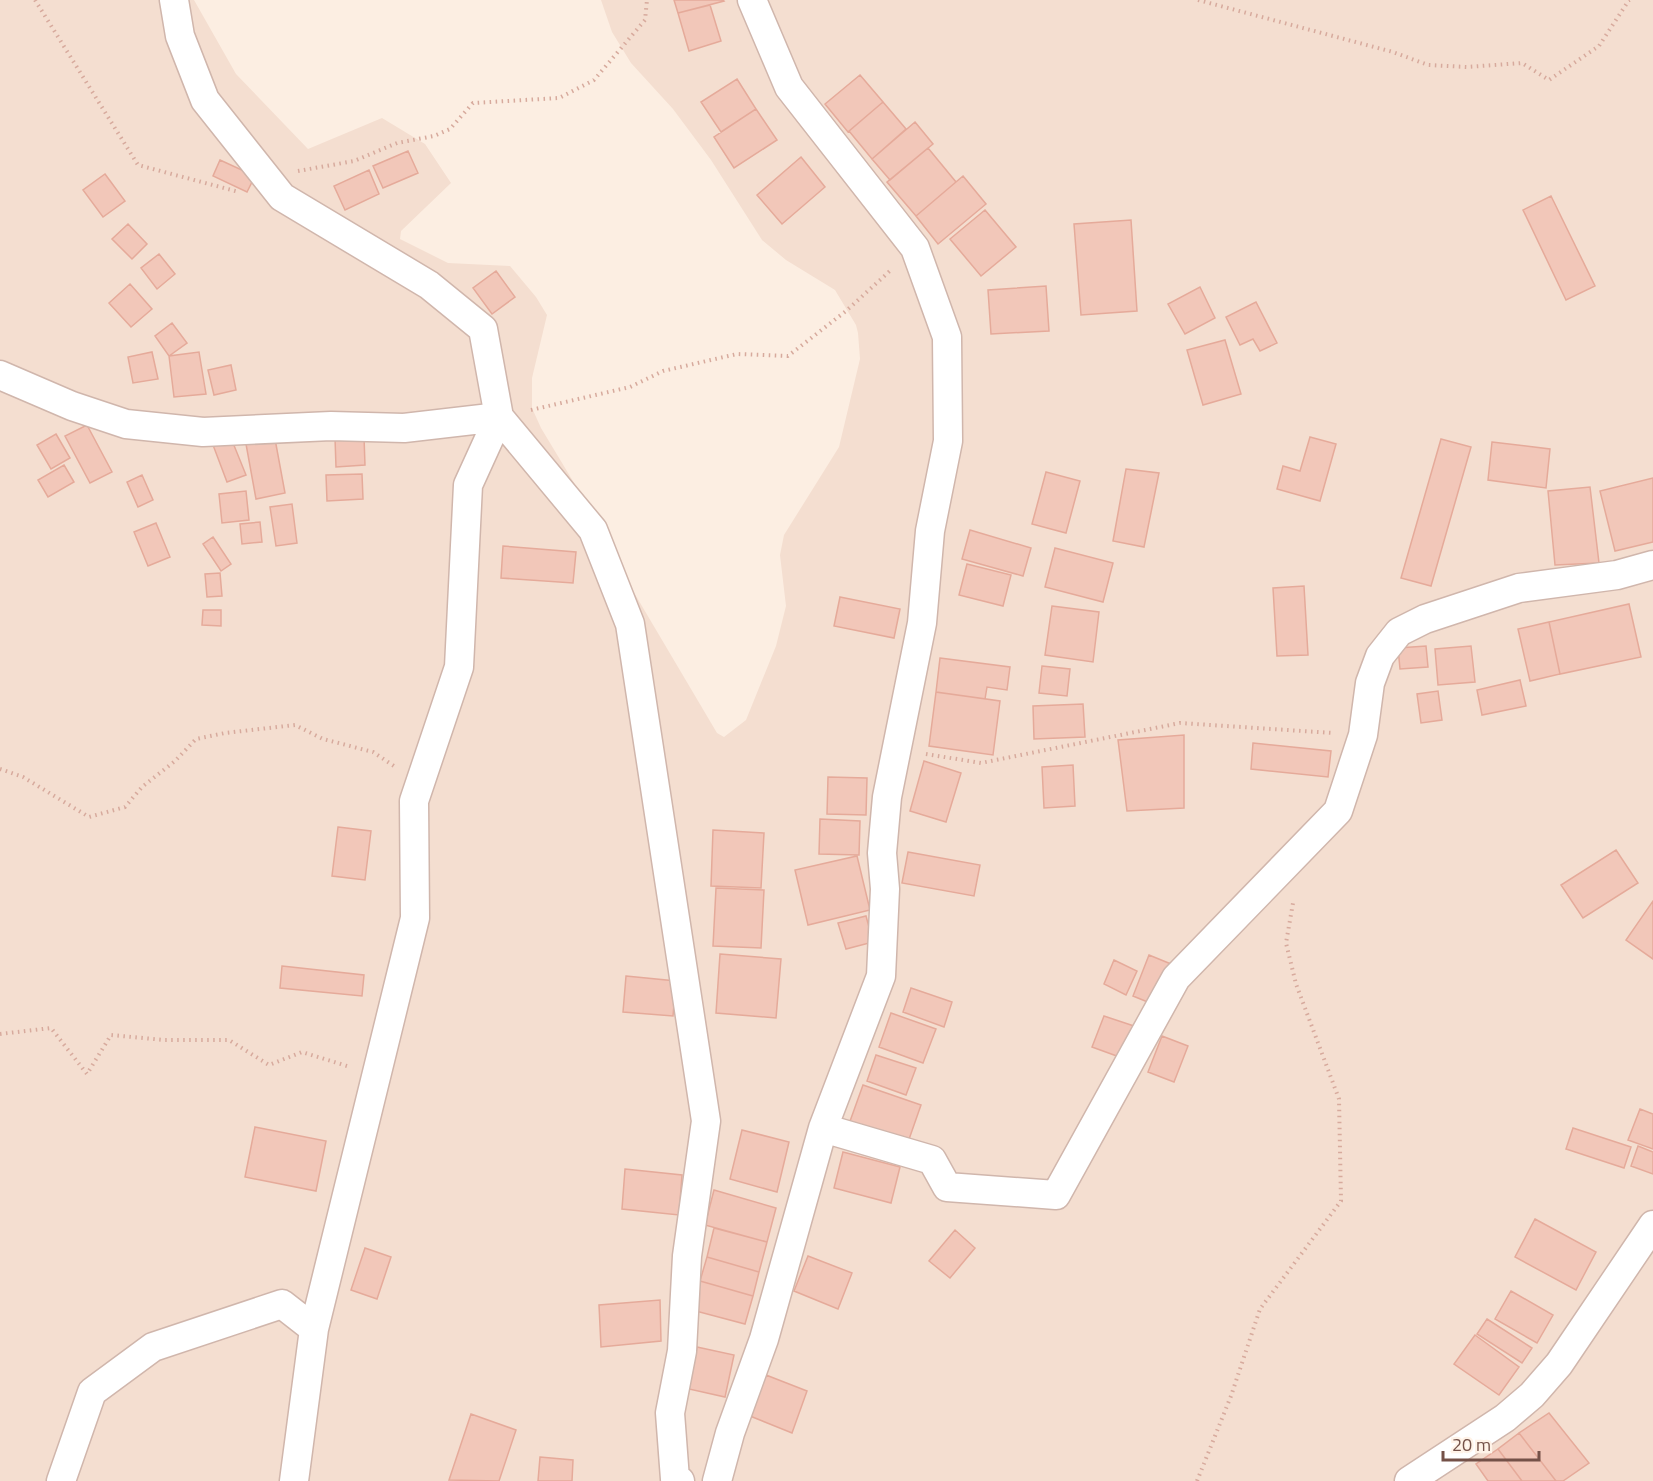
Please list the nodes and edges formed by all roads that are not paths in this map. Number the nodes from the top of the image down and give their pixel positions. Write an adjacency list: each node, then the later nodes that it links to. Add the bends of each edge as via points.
1 (174, 0): 4 (street, via 180,36 205,100 282,196 429,285 483,329)
2 (752, 0): 6 (street, via 789,87 915,248 947,337 948,441 930,531 922,623 887,797 882,853 885,889 881,976)
3 (0, 375): 4 (street, via 126,424 203,432 331,426 404,428)
4 (499, 417): 8 (street, via 468,485 459,667 414,801 415,918); 11 (street, via 593,530 630,624 706,1121 687,1256 682,1351 670,1413 675,1479)
5 (1653, 565): 6 (street, via 1617,575 1519,588 1425,619 1399,632 1380,656 1370,683 1363,735 1338,811 1176,978 1056,1195 947,1186 932,1160)
6 (823, 1128): 12 (street, via 764,1339)
7 (1653, 1225): 13 (street, via 1559,1364 1532,1395 1505,1418)
8 (315, 1329): 9 (street, via 282,1304 153,1347 93,1392); 10 (street)
9 (61, 1481)
10 (294, 1481)
11 (680, 1481)
12 (717, 1481)
13 (1408, 1481)

